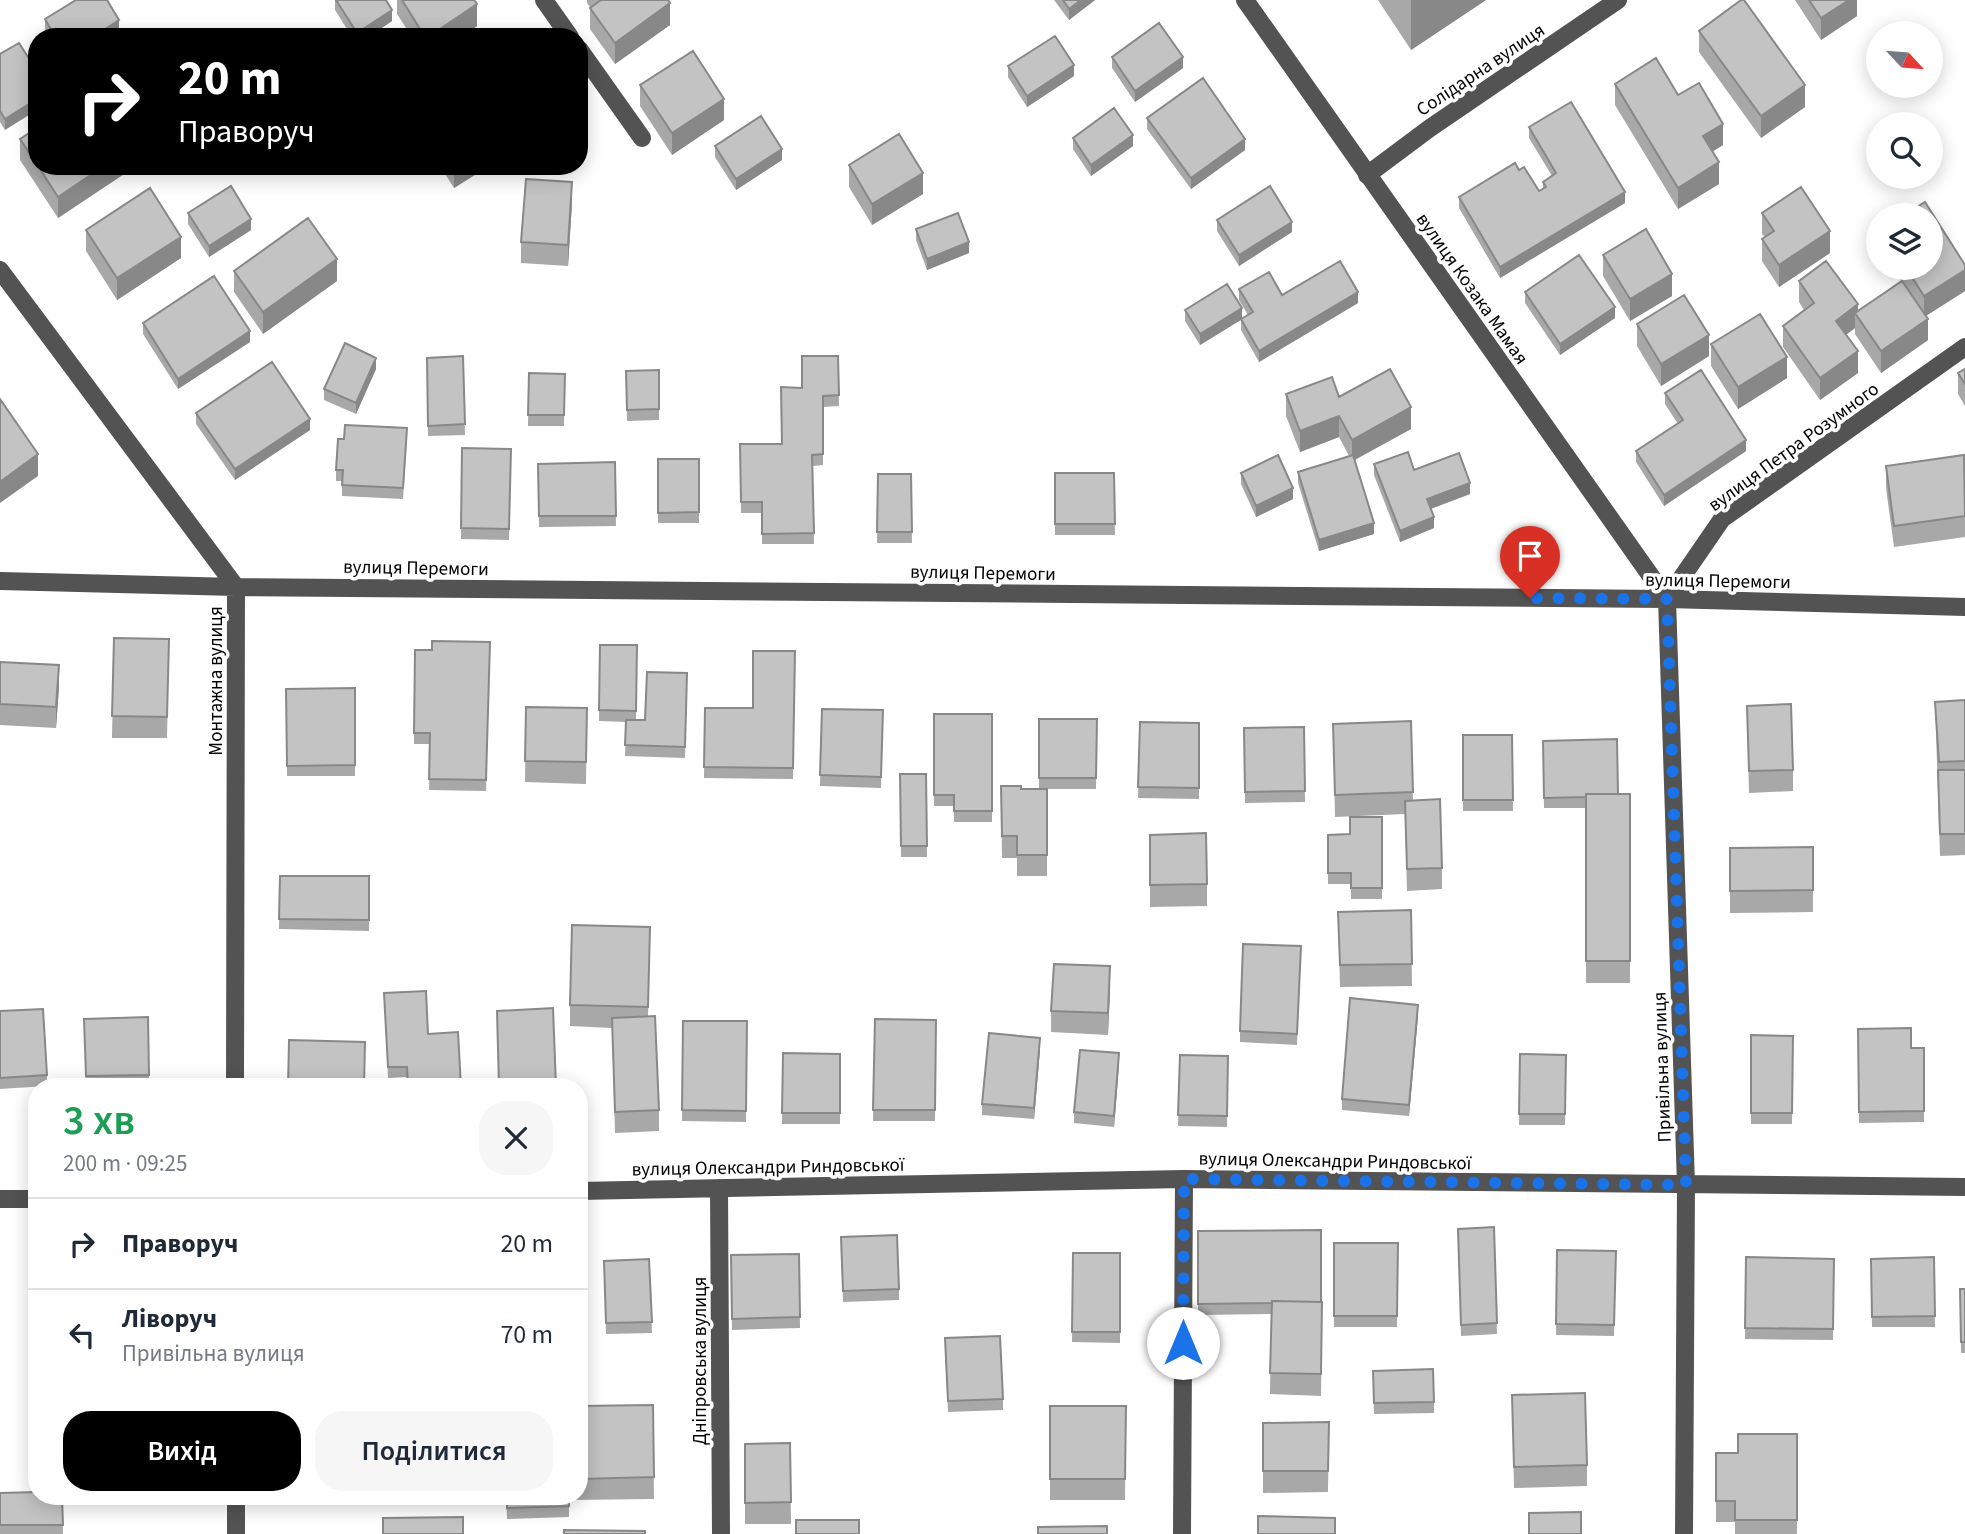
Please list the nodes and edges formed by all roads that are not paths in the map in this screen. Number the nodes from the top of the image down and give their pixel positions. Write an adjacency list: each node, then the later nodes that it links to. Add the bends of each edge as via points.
1 (544, 0): 4 (street)
2 (1245, 0): 7 (street, вулиця Козака Мамая)
3 (1618, 0): 7 (street, Солідарна вулиця)
4 (564, 28)
5 (588, 62): 6 (street)
6 (642, 138)
7 (1367, 175): 12 (street, вулиця Козака Мамая)
8 (0, 270): 11 (street, Монтажна вулиця)
9 (1965, 347): 12 (street, вулиця Петра Розумного, via 1722,519)
10 (0, 581): 11 (street, вулиця Перемоги)
11 (236, 587): 12 (street, вулиця Перемоги); 14 (street, Монтажна вулиця)
12 (1667, 599): 13 (street, вулиця Перемоги); 16 (street, Привільна вулиця)
13 (1965, 607)
14 (235, 1078)
15 (1184, 1179): 16 (street, вулиця Олександри Риндовської); 18 (street, вулиця Олександри Риндовської); 25 (street)
16 (1686, 1185): 17 (street, вулиця Олександри Риндовської); 26 (street, Привільна вулиця)
17 (1965, 1187)
18 (719, 1188): 19 (street, вулиця Олександри Риндовської); 24 (street, Дніпровська вулиця)
19 (588, 1191)
20 (0, 1199): 21 (street)
21 (28, 1199)
22 (236, 1505): 23 (street)
23 (236, 1534)
24 (721, 1534)
25 (1182, 1534)
26 (1684, 1534)

